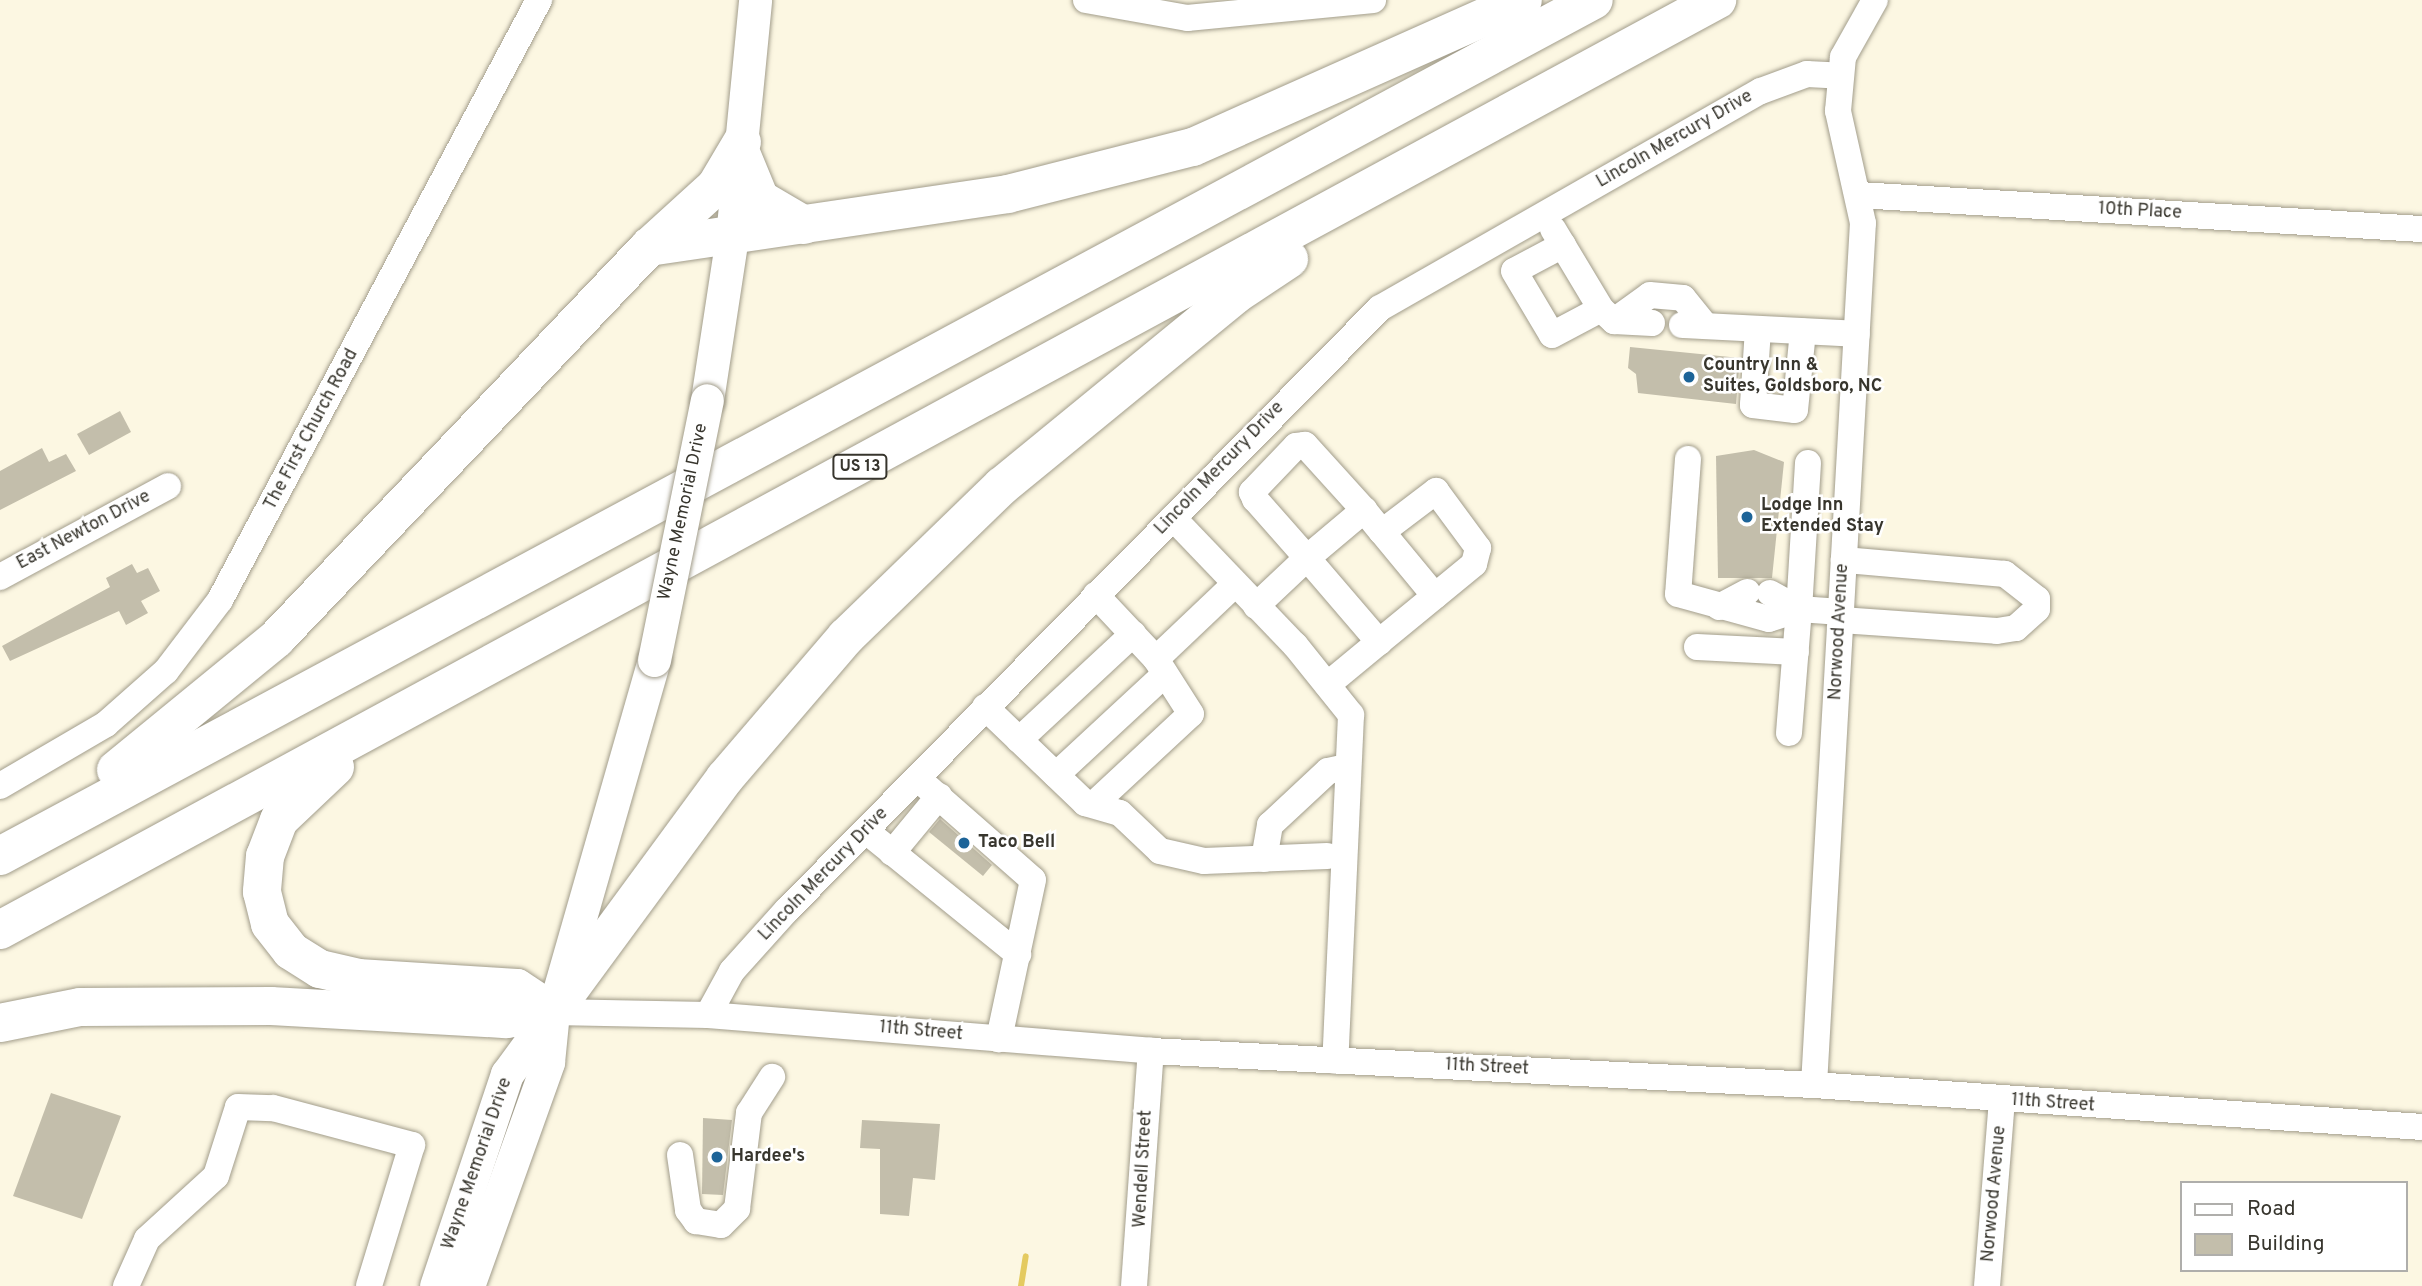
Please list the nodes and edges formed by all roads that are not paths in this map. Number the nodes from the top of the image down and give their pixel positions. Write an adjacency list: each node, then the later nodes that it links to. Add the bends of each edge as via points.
1 (539, 0): 55 (street, The First Church Road, via 220,600 166,671 106,724)
2 (755, 0): 11 (main road, Wayne Memorial Drive)
3 (1086, 0): 8 (street, via 1187,18)
4 (1523, 0): 14 (highway, via 1193,147 1008,194)
5 (1594, 0): 61 (highway)
6 (1717, 0): 10 (highway, US 13)
7 (1875, 0): 9 (street)
8 (1368, 1)
9 (1842, 66): 12 (street, Norwood Avenue, via 1838,110); 13 (street, Lincoln Mercury Drive, via 1761,91)
10 (1521, 107): 46 (highway, US 13); 66 (highway, via 1235,295 1002,486 846,637 725,778)
11 (741, 147): 14 (highway, via 760,199); 16 (main road, Wayne Memorial Drive); 18 (highway, via 716,186)
12 (1859, 195): 15 (street, 10th Place); 23 (street, Norwood Avenue)
13 (1544, 214): 17 (street); 28 (street, Lincoln Mercury Drive, via 1380,308)
14 (804, 225): 16 (highway)
15 (2422, 229)
16 (732, 236): 18 (highway); 66 (main road, Wayne Memorial Drive, bridge, via 707,400 654,660)
17 (1563, 245): 19 (street); 19 (street, via 1514,271 1545,324 1552,335)
18 (649, 247): 59 (highway, via 277,638 148,748)
19 (1607, 315): 20 (street); 21 (street, via 1650,295 1682,298 1694,325)
20 (1652, 323)
21 (1758, 329): 22 (street); 22 (street, via 1753,405 1795,410)
22 (1803, 331): 23 (street)
23 (1857, 334): 31 (street, Norwood Avenue)
24 (1688, 459): 37 (street, via 1678,594)
25 (1808, 463): 38 (street)
26 (168, 486): 32 (street, East Newton Drive)
27 (1364, 510): 29 (street); 30 (street); 30 (street, via 1311,450 1296,446 1252,492)
28 (1173, 518): 33 (street); 34 (street, Lincoln Mercury Drive)
29 (1382, 532): 35 (street); 35 (street, via 1427,497 1443,493 1478,548 1475,564)
30 (1307, 558): 36 (street); 41 (street)
31 (1844, 560): 39 (street, Norwood Avenue); 39 (street, via 2005,574 2018,578 2037,599 2037,609 2015,628 1997,631)
32 (0, 577)
33 (1235, 584): 36 (street); 44 (street)
34 (1097, 595): 40 (street); 49 (street, Lincoln Mercury Drive)
35 (1436, 596): 41 (street)
36 (1256, 606): 45 (street)
37 (1719, 607): 38 (street, via 1769,620); 38 (street, via 1758,592)
38 (1799, 609): 39 (street); 43 (street)
39 (1841, 616): 48 (street, Norwood Avenue)
40 (1133, 634): 44 (street); 51 (street)
41 (1379, 642): 45 (street)
42 (1697, 646): 43 (street)
43 (1796, 652): 47 (street)
44 (1160, 667): 53 (street); 57 (street, via 1191,714)
45 (1327, 685): 52 (street, via 1351,715)
46 (454, 687): 64 (highway, US 13); 66 (highway, via 341,762 279,820 263,880 270,924 291,951 320,970 429,987 517,988)
47 (1793, 691): 48 (street); 50 (street)
48 (1836, 698): 73 (street, Norwood Avenue)
49 (985, 707): 51 (street); 54 (street, Lincoln Mercury Drive)
50 (1788, 733)
51 (1019, 740): 53 (street)
52 (1347, 767): 63 (street, via 1328,771 1270,825); 71 (street)
53 (1056, 775): 57 (street)
54 (917, 778): 56 (street); 58 (street, Lincoln Mercury Drive)
55 (0, 786)
56 (939, 796): 60 (street); 65 (street, via 1033,880)
57 (1094, 804): 63 (street, via 1120,813 1160,851 1204,861)
58 (866, 831): 60 (street); 67 (street, Lincoln Mercury Drive, via 732,971)
59 (0, 848)
60 (892, 853): 65 (street)
61 (0, 856)
62 (1327, 856): 63 (street)
63 (1264, 859)
64 (0, 930)
65 (1021, 943): 69 (street)
66 (553, 1012): 67 (street, 11th Street); 68 (highway, via 507,1019 271,1006 80,1007); 79 (main road, Wayne Memorial Drive, via 508,1074); 80 (main road, Wayne Memorial Drive, via 548,1062)
67 (708, 1015): 69 (street, 11th Street)
68 (0, 1023)
69 (999, 1039): 70 (street, 11th Street)
70 (1151, 1051): 71 (street, 11th Street); 81 (street, Wendell Street)
71 (1335, 1061): 73 (street, 11th Street)
72 (772, 1077): 76 (street, via 749,1113 737,1209 721,1225 696,1221 688,1210)
73 (1814, 1085): 74 (street, 11th Street)
74 (2002, 1101): 75 (street, 11th Street); 82 (street, Norwood Avenue)
75 (2422, 1127)
76 (680, 1155)
77 (117, 1282): 78 (street, via 147,1239 216,1177 238,1107 273,1108 412,1145)
78 (369, 1286)
79 (436, 1286)
80 (468, 1286)
81 (1135, 1286)
82 (1987, 1286)

